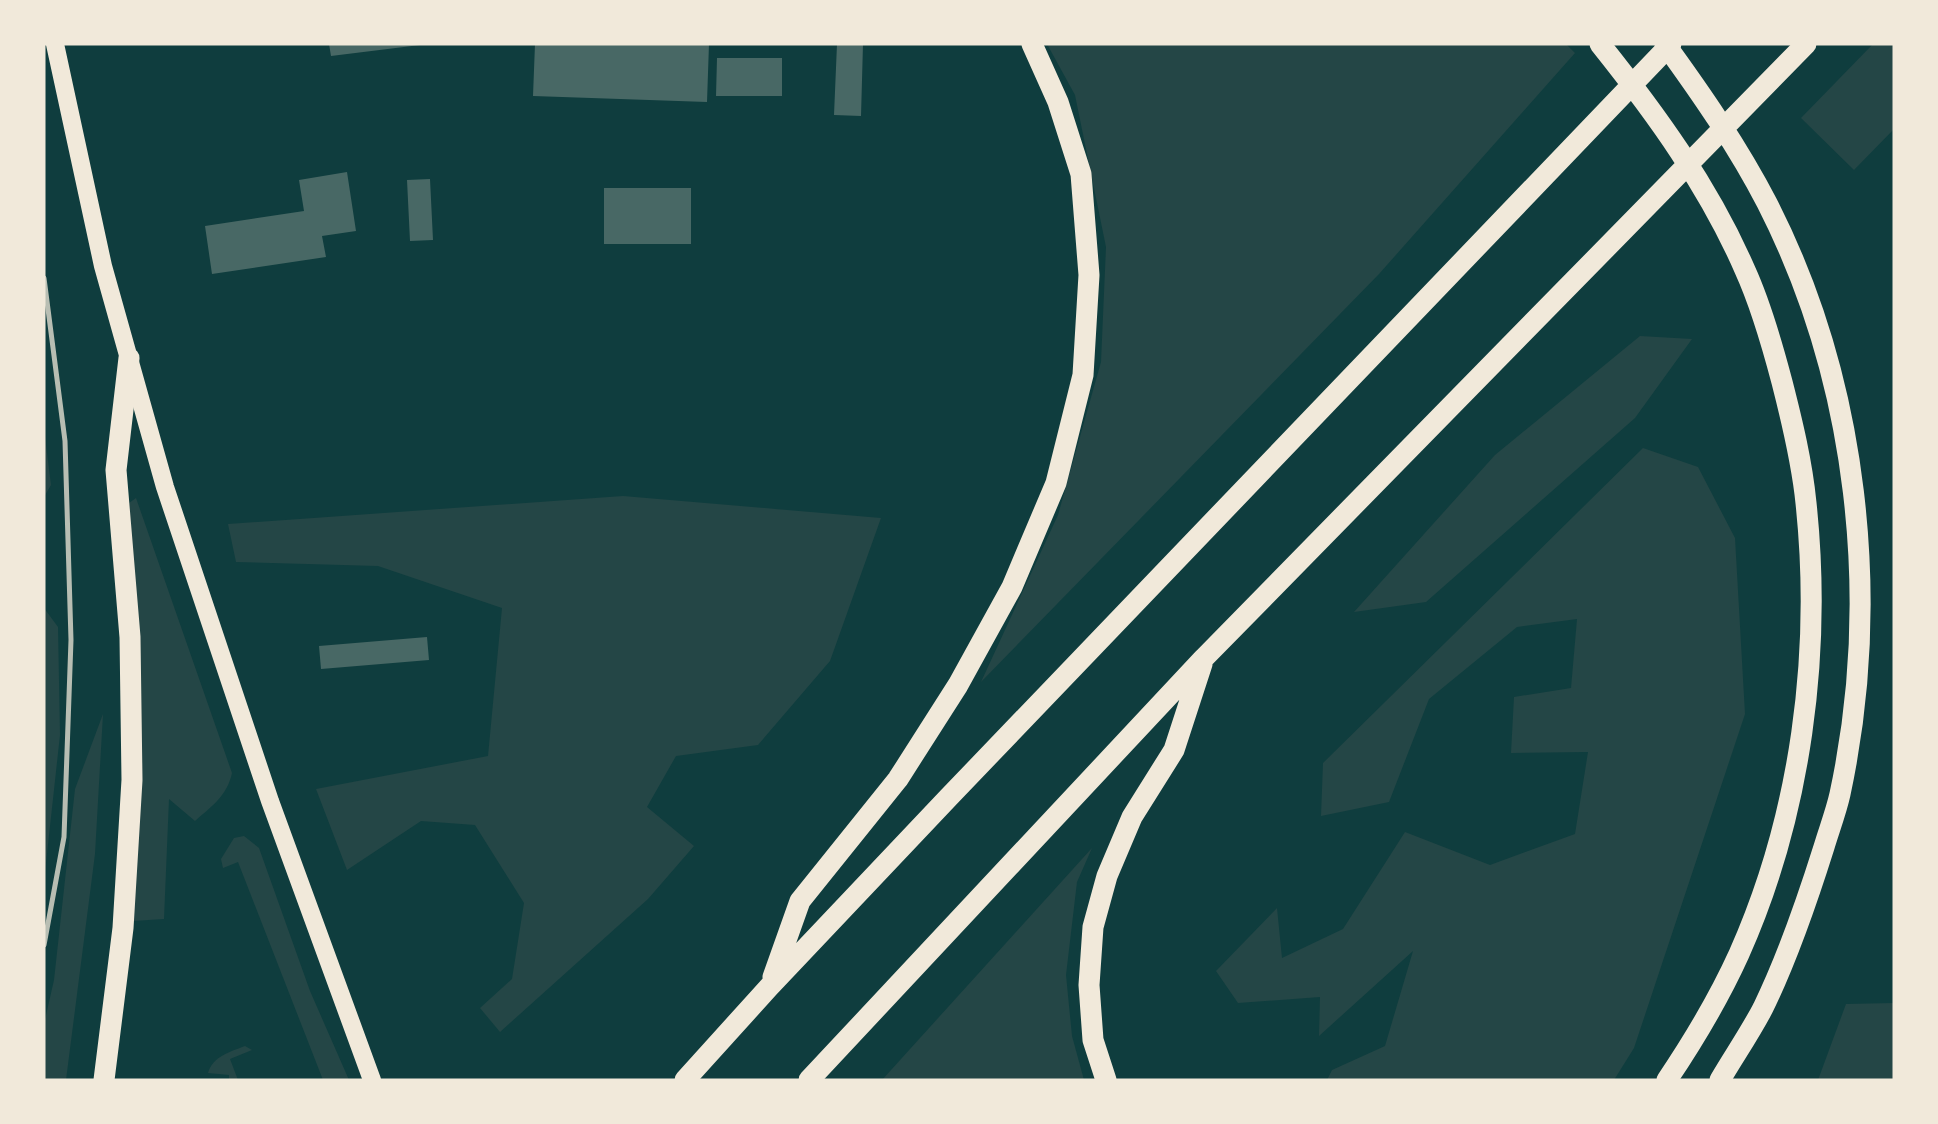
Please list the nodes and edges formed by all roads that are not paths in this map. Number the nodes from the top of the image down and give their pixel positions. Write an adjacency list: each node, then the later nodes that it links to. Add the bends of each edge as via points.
1 (55, 44): 8 (main road, via 103,265)
2 (1032, 44): 11 (highway, via 1059,102 1081,174 1089,275 1083,375 1055,483 1012,587 958,685 898,779 800,901)
3 (1600, 44): 17 (highway, via 1645,99 1699,180 1746,271 1776,359 1806,501 1811,583 1809,676 1791,789 1771,868 1739,953 1698,1033)
4 (1665, 44): 18 (highway, via 1712,108 1767,203 1806,291 1832,376 1853,483 1860,579 1857,685 1840,795 1808,900 1768,996)
5 (1671, 44): 11 (highway)
6 (1806, 44): 9 (highway)
7 (44, 278): 10 (lane, via 65,441 71,640 64,837)
8 (129, 358): 12 (highway, via 116,470 130,638 132,780 123,928); 13 (main road, via 216,642)
9 (1204, 658): 15 (highway); 16 (highway, via 1174,750 1132,817 1107,876 1093,927 1089,985 1093,1040)
10 (44, 945)
11 (770, 986): 14 (highway)
12 (104, 1080)
13 (372, 1080)
14 (685, 1080)
15 (809, 1080)
16 (1106, 1080)
17 (1667, 1080)
18 (1720, 1080)

